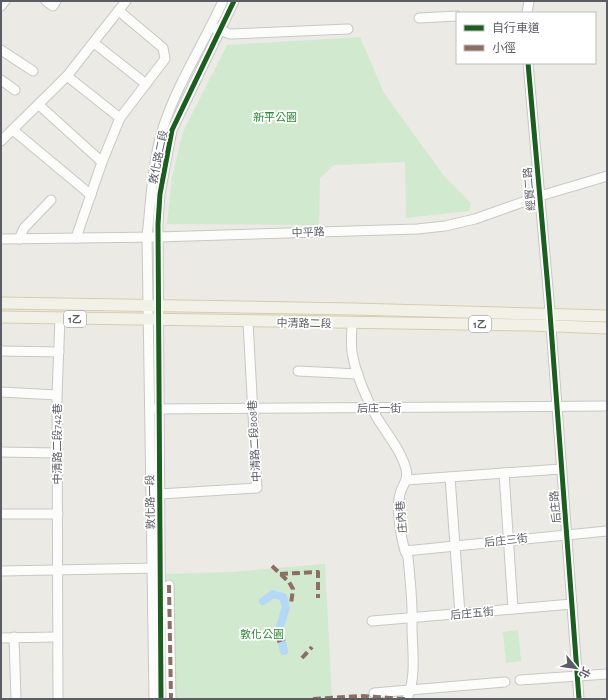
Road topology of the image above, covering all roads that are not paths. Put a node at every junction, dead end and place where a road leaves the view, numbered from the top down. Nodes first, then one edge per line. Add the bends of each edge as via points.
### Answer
1 (5, 1) edge
2 (46, 1) edge
3 (56, 1) edge
4 (126, 1) edge
5 (223, 1) edge
6 (234, 1) edge
7 (528, 1) edge
8 (1, 6) edge
9 (119, 11) junction
10 (526, 12) edge
11 (456, 16) edge
12 (419, 18) dead end
13 (215, 29) junction
14 (348, 30) dead end
15 (94, 43) junction
16 (1, 50) edge
17 (528, 64) edge
18 (33, 71) dead end
19 (68, 76) junction
20 (1, 80) edge
21 (146, 84) junction
22 (15, 90) dead end
23 (39, 105) junction
24 (120, 118) junction
25 (13, 130) junction
26 (1, 141) edge
27 (102, 162) junction
28 (607, 176) edge
29 (91, 195) junction
30 (540, 196) junction
31 (51, 200) dead end
32 (147, 237) junction
33 (158, 237) junction
34 (76, 238) junction
35 (1, 239) edge
36 (19, 239) junction
37 (1, 304) edge
38 (154, 305) junction
39 (550, 314) junction
40 (607, 316) edge
41 (1, 317) edge
42 (60, 318) junction
43 (154, 320) junction
44 (248, 322) junction
45 (352, 323) junction
46 (550, 326) junction
47 (607, 328) edge
48 (1, 351) edge
49 (59, 352) junction
50 (298, 371) dead end
51 (358, 374) junction
52 (1, 392) edge
53 (57, 396) junction
54 (556, 406) junction
55 (607, 406) edge
56 (252, 408) junction
57 (372, 408) junction
58 (155, 409) junction
59 (1, 452) edge
60 (57, 453) junction
61 (561, 469) junction
62 (504, 473) junction
63 (450, 477) junction
64 (406, 480) junction
65 (160, 494) junction
66 (1, 514) edge
67 (58, 514) junction
68 (607, 531) edge
69 (567, 534) junction
70 (509, 540) junction
71 (454, 545) junction
72 (405, 551) junction
73 (157, 568) junction
74 (58, 569) junction
75 (1, 571) edge
76 (170, 585) dead end
77 (572, 604) junction
78 (513, 609) junction
79 (460, 614) junction
80 (413, 618) junction
81 (372, 621) dead end
82 (56, 636) junction
83 (14, 637) junction
84 (1, 638) edge
85 (607, 674) edge
86 (577, 675) junction
87 (520, 680) dead end
88 (505, 682) dead end
89 (374, 694) dead end
90 (409, 695) edge
91 (16, 699) edge
92 (58, 699) edge
93 (154, 699) edge
94 (161, 699) edge
95 (171, 699) edge
96 (579, 699) edge

1 - 8 street
2 - 3 street via 53,6
4 - 9 street
5 - 13 street, 敦化路二段
6 - 13 street, 敦化路二段
7 - 10 street
9 - 15 street
9 - 21 street via 163,48 166,59
11 - 12 street
13 - 14 street via 230,34
13 - 32 street, 敦化路二段 via 180,87 163,128 154,171
13 - 33 street, 敦化路二段 via 172,130 160,194
15 - 19 street
15 - 21 street
16 - 18 street
17 - 30 street, 經貿二路
19 - 23 street
19 - 24 street
20 - 22 street
21 - 24 street
23 - 25 street
23 - 27 street
24 - 27 street
25 - 26 street
25 - 29 street
27 - 29 street
28 - 30 street, 中平路
29 - 34 street
30 - 33 street, 中平路 via 475,219 445,226
30 - 39 street, 經貿二路
31 - 36 street via 24,228
32 - 33 street, 中平路
32 - 34 street, 中平路
32 - 38 street, 敦化路二段
33 - 38 street, 敦化路二段
34 - 36 street, 中平路
35 - 36 street, 中平路
37 - 38 main road, 中清路二段 / 1乙
38 - 39 main road, 中清路二段 / 1乙
38 - 43 street, 敦化路一段
39 - 40 main road, 中清路二段 / 1乙
39 - 46 street, 后庄路
41 - 42 main road, 中清路二段 / 1乙
42 - 43 main road, 中清路二段 / 1乙
42 - 49 street, 中清路二段742巷
43 - 44 main road, 中清路二段 / 1乙
43 - 58 street, 敦化路一段
44 - 45 main road, 中清路二段 / 1乙
44 - 56 street, 中清路二段808巷
45 - 46 main road, 中清路二段 / 1乙
45 - 51 street, 庄內巷 via 352,356
46 - 47 main road, 中清路二段 / 1乙
46 - 54 street, 后庄路
48 - 49 street
49 - 53 street, 中清路二段742巷
50 - 51 street
51 - 57 street, 庄內巷
52 - 53 street
53 - 60 street, 中清路二段742巷
54 - 55 street, 后庄一街
54 - 57 street, 后庄一街
54 - 61 street, 后庄路
56 - 57 street, 后庄一街
56 - 58 street, 后庄一街
56 - 65 street, 中清路二段808巷 via 257,488
57 - 64 street, 庄內巷 via 403,460
58 - 65 street, 敦化路一段
58 - 73 street, 敦化路一段
59 - 60 street
60 - 67 street, 中清路二段742巷
61 - 62 street
61 - 69 street, 后庄路
62 - 63 street
62 - 70 street
63 - 64 street
63 - 71 street
64 - 72 street, 庄內巷 via 399,495
65 - 73 street, 敦化路一段
66 - 67 street
67 - 74 street, 中清路二段742巷
68 - 69 street, 后庄三街
69 - 70 street, 后庄三街
69 - 77 street, 后庄路
70 - 71 street, 后庄三街
70 - 78 street
71 - 72 street, 后庄三街
71 - 79 street
72 - 80 street, 庄內巷 via 408,557
73 - 74 street
73 - 93 street, 敦化路一段
73 - 94 street, 敦化路一段
74 - 75 street
74 - 82 street, 中清路二段742巷
76 - 95 street
77 - 78 street, 后庄五街
77 - 86 street, 后庄路
78 - 79 street, 后庄五街
79 - 80 street, 后庄五街
80 - 81 street, 后庄五街
80 - 90 street, 庄內巷 via 414,668
82 - 83 street
82 - 92 street, 中清路二段742巷
83 - 84 street
83 - 91 street
85 - 86 street
86 - 87 street
86 - 96 street, 后庄路
88 - 90 street
89 - 90 street

